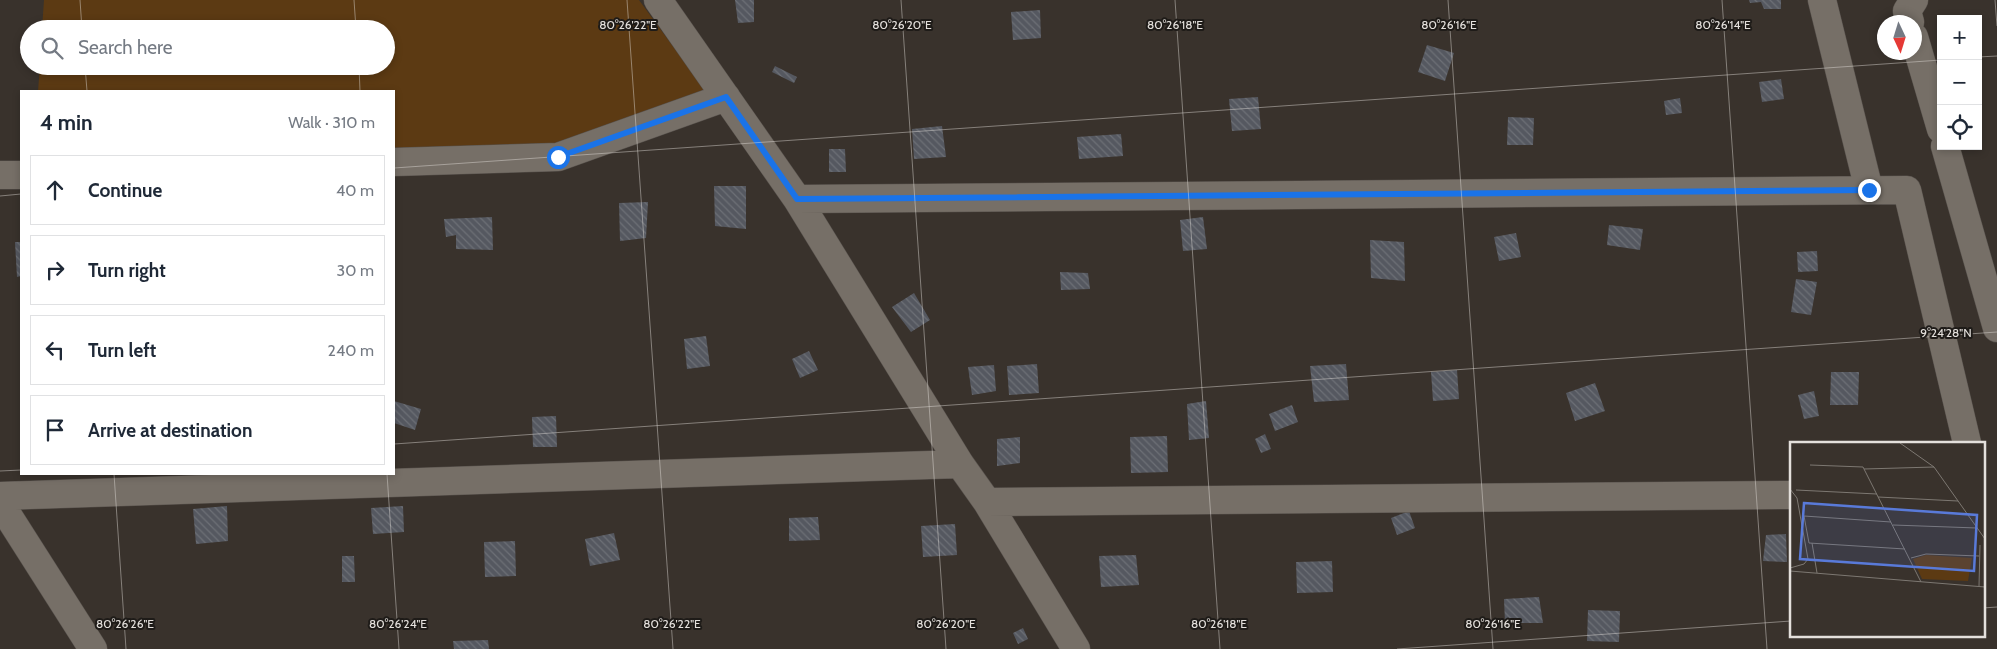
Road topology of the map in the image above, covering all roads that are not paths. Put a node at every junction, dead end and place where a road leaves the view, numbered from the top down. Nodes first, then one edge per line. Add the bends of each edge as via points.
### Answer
1 (658, 0) edge
2 (1822, 0) edge
3 (1914, 0) edge
4 (1908, 15) edge
5 (1921, 60) edge
6 (726, 97) junction
7 (1937, 116) edge
8 (1947, 150) edge
9 (395, 162) edge
10 (0, 175) edge
11 (20, 175) edge
12 (1869, 190) junction
13 (797, 199) junction
14 (1997, 328) edge
15 (1967, 442) edge
16 (960, 464) junction
17 (1790, 495) edge
18 (0, 496) edge
19 (987, 502) junction
20 (0, 503) edge
21 (93, 649) edge
22 (1076, 649) edge

1 - 6 street
2 - 12 street
3 - 4 street
5 - 7 street
6 - 9 street via 558,157
6 - 13 street
8 - 14 street
10 - 11 street
12 - 13 street
12 - 15 street via 1907,190
13 - 16 street
16 - 18 street
16 - 19 street
17 - 19 street
19 - 22 street
20 - 21 street

